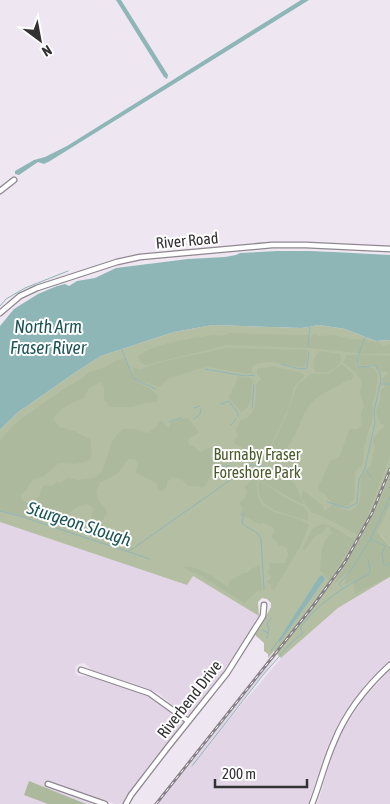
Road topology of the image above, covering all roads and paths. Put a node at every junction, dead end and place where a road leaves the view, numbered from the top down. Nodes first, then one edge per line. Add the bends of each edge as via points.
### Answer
1 (14, 180) dead end
2 (0, 191) edge
3 (390, 249) edge
4 (0, 313) edge
5 (264, 605) dead end
6 (390, 665) edge
7 (82, 670) dead end
8 (188, 721) junction
9 (48, 784) dead end
10 (102, 804) edge
11 (126, 804) edge
12 (312, 804) edge

1 - 2 street
3 - 4 street, River Road via 272,245 140,257 37,288 11,302
5 - 8 street, Riverbend Drive via 263,616 227,673
6 - 12 street via 362,694 340,729
7 - 8 street via 149,693
8 - 11 street, Riverbend Drive
9 - 10 street

